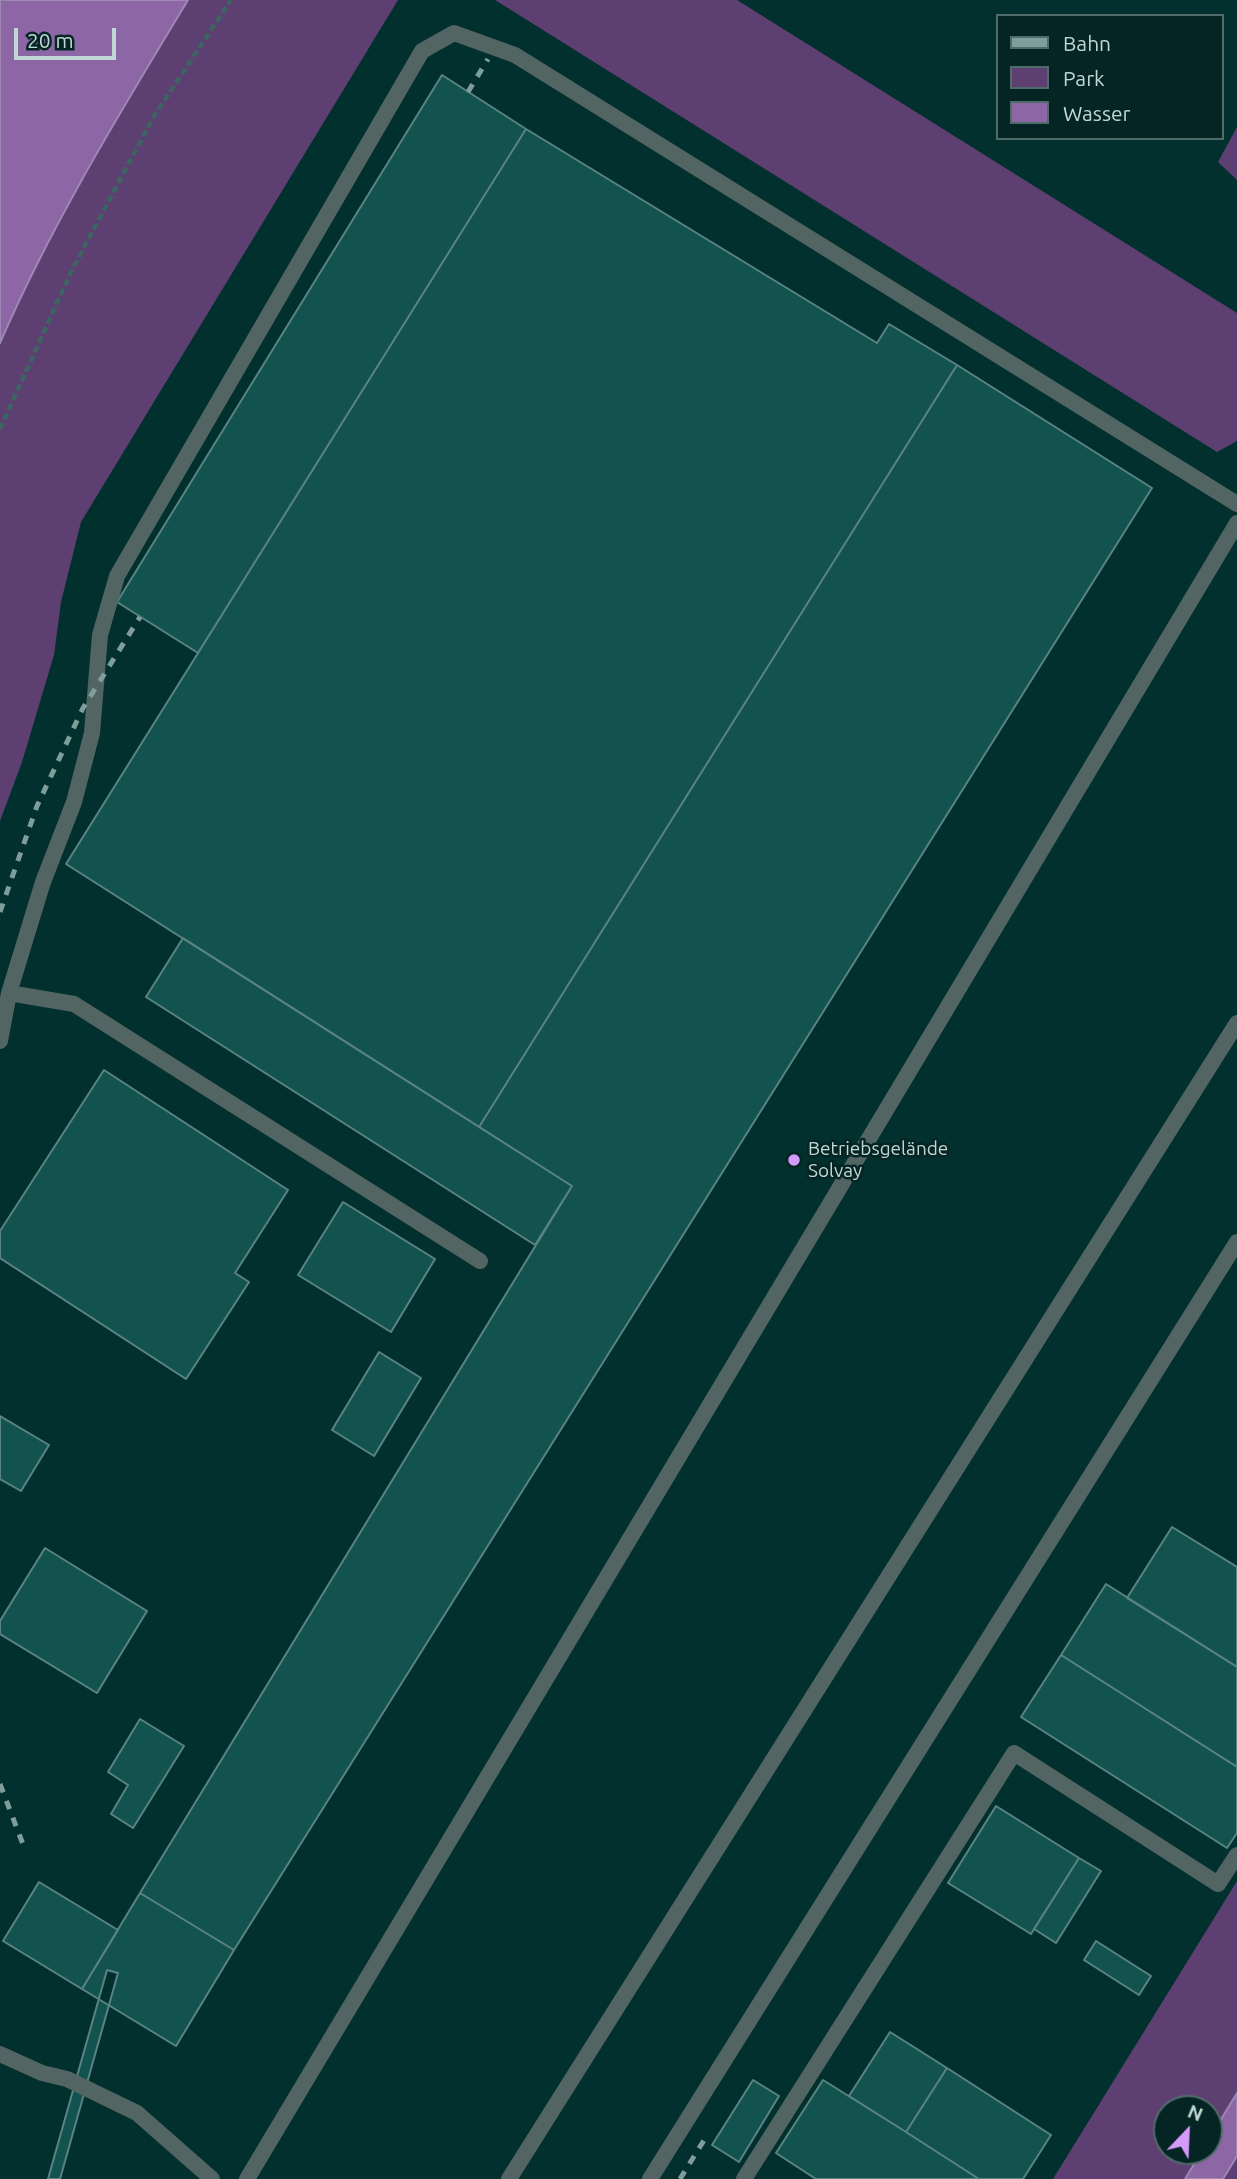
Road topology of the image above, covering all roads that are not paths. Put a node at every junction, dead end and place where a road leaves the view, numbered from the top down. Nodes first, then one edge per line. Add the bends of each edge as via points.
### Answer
1 (1237, 504) edge
2 (1237, 523) edge
3 (9, 993) junction
4 (1237, 1023) edge
5 (0, 1041) edge
6 (1237, 1242) edge
7 (480, 1261) dead end
8 (1237, 1855) edge
9 (0, 2054) edge
10 (212, 2179) edge
11 (247, 2179) edge
12 (509, 2179) edge
13 (650, 2179) edge
14 (744, 2179) edge

1 - 3 lane via 515,55 454,33 422,51 117,576 100,635 92,733 74,802 43,882
2 - 11 lane
3 - 5 lane
3 - 7 lane via 74,1004
4 - 12 lane
6 - 13 lane
8 - 14 lane via 1218,1884 1014,1753
9 - 10 lane via 67,2079 137,2113

